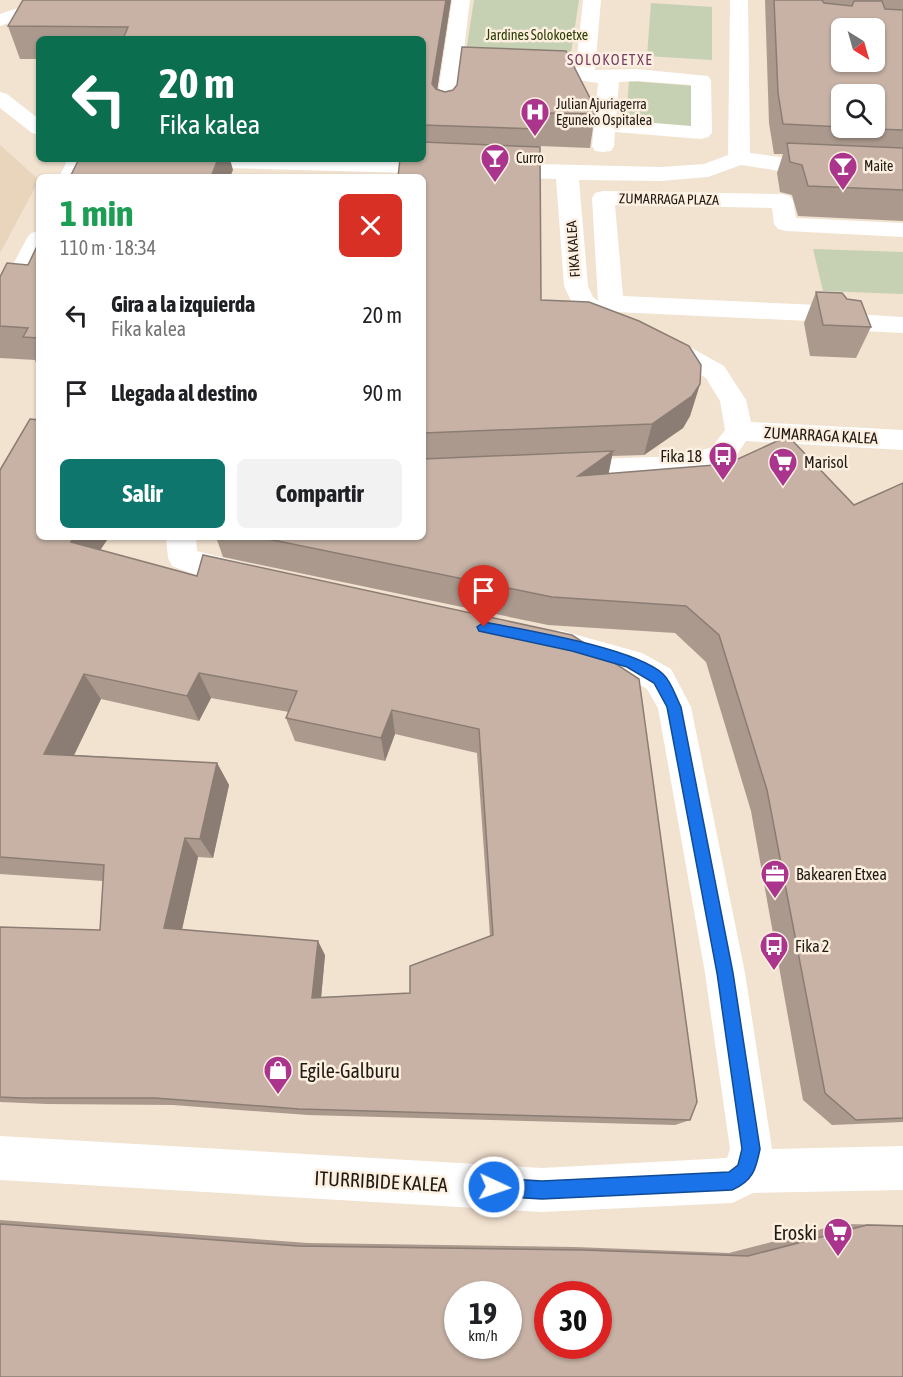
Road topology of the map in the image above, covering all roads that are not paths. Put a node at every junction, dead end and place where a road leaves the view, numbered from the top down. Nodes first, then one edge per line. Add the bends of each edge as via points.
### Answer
1 (59, 0) edge
2 (461, 0) edge
3 (592, 0) edge
4 (740, 0) edge
5 (0, 20) edge
6 (451, 72) junction
7 (518, 74) edge
8 (563, 75) edge
9 (585, 76) junction
10 (609, 77) junction
11 (0, 98) edge
12 (446, 117) edge
13 (604, 125) junction
14 (36, 127) edge
15 (700, 133) junction
16 (739, 152) junction
17 (603, 156) dead end
18 (257, 162) edge
19 (903, 170) edge
20 (567, 173) junction
21 (903, 230) edge
22 (36, 244) edge
23 (0, 312) edge
24 (903, 325) edge
25 (739, 431) junction
26 (903, 440) edge
27 (541, 472) edge
28 (181, 540) edge
29 (271, 581) edge
30 (525, 636) edge
31 (0, 1158) edge
32 (903, 1168) edge
33 (746, 1170) junction

1 - 5 street
2 - 6 street
3 - 9 street
4 - 16 street
6 - 7 street
6 - 12 street
8 - 9 street
9 - 10 street
10 - 13 street
10 - 15 street via 701,80
11 - 14 street
13 - 15 street
13 - 17 street
15 - 16 street
16 - 19 street via 780,164
16 - 20 street via 708,170
18 - 20 street
20 - 25 street, FIKA KALEA via 576,286 584,301 600,315 715,372 733,400
21 - 24 street, ZUMARRAGA PLAZA via 786,224 782,201 603,198 611,304 841,314 843,322
22 - 23 street
25 - 26 street, ZUMARRAGA KALEA
25 - 27 street via 722,455 682,466
28 - 29 street via 183,558 217,570
30 - 33 street via 631,663 659,679 674,707 725,973 751,1149
31 - 33 street, ITURRIBIDE KALEA via 542,1190 732,1181
32 - 33 street, ITURRIBIDE KALEA

